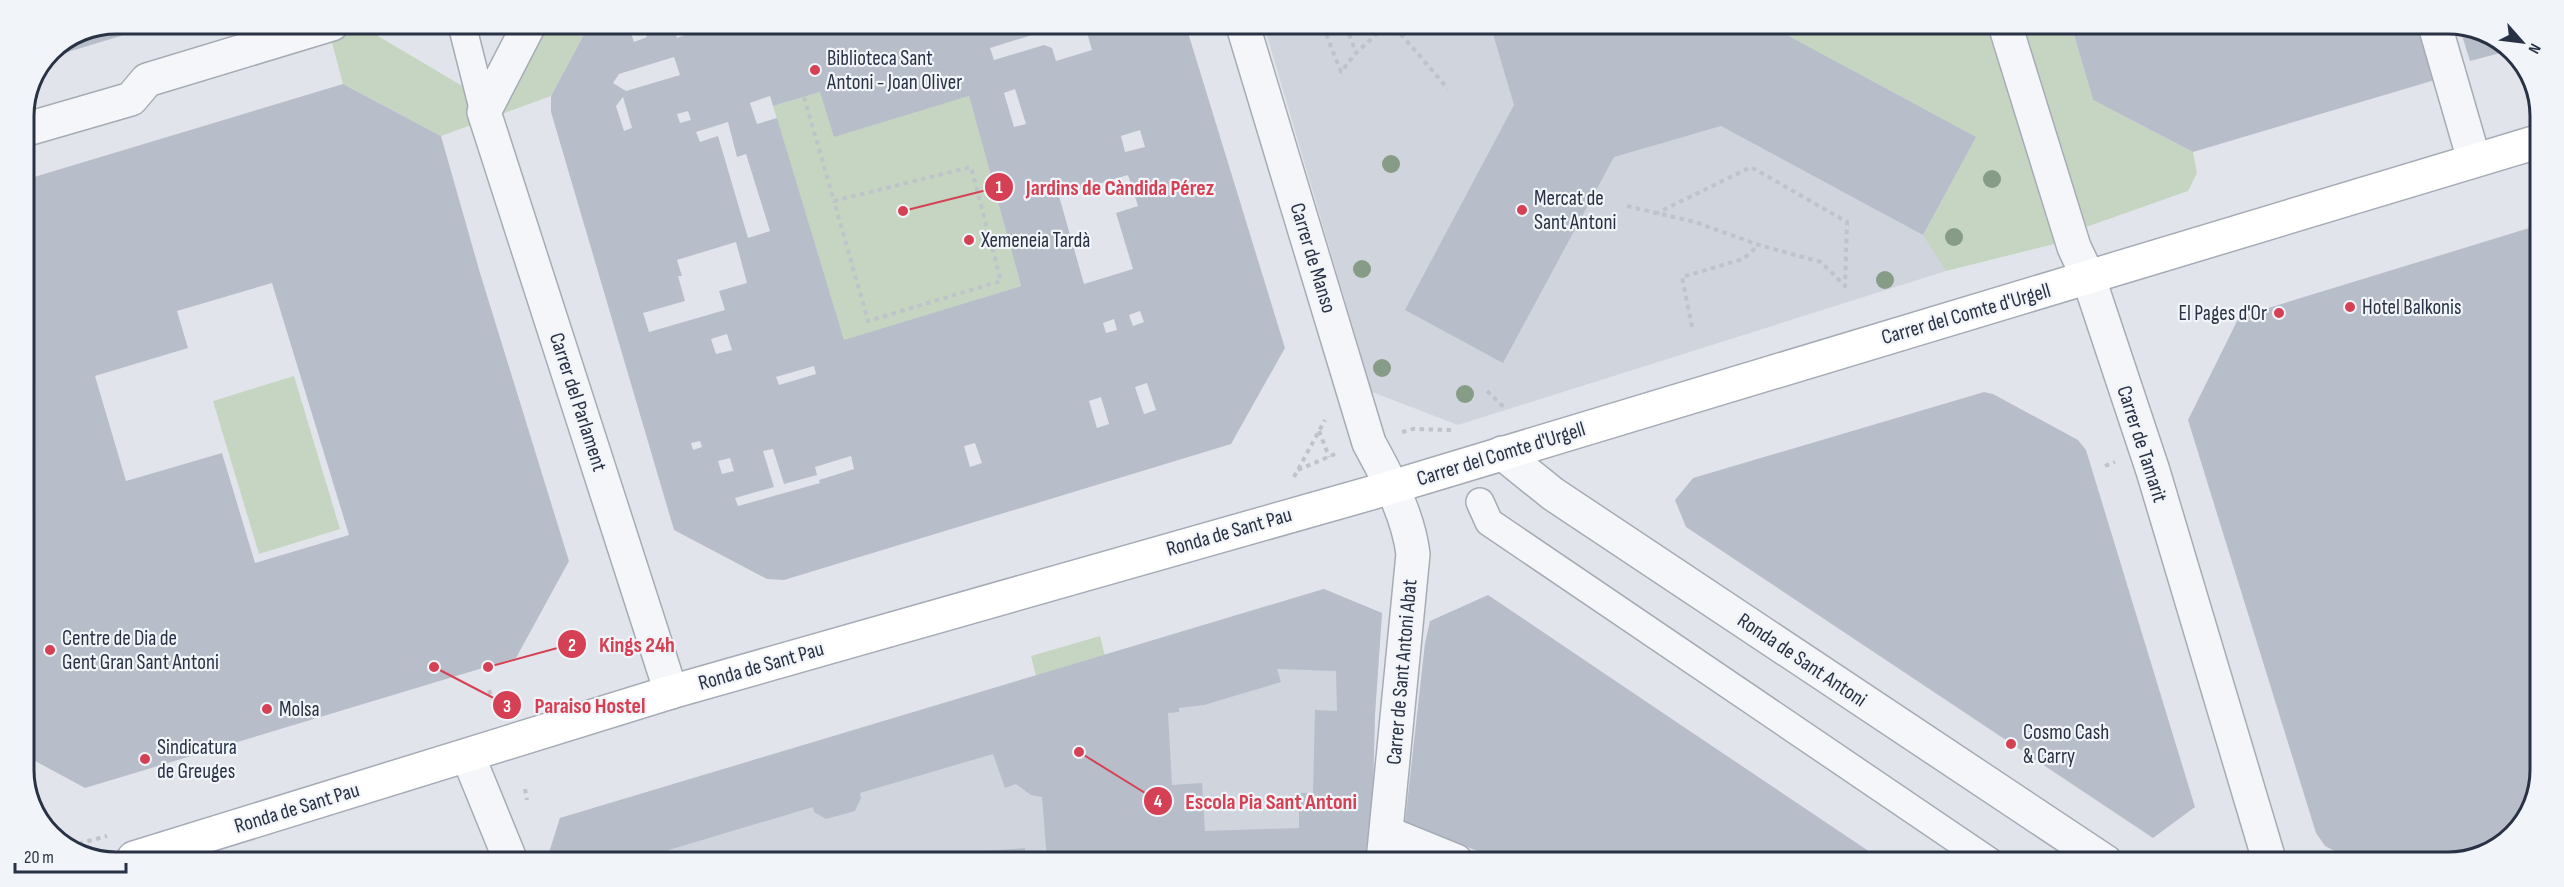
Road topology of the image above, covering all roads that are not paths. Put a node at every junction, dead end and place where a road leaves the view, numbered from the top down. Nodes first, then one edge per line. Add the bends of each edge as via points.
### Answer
1 (299, 34) edge
2 (464, 34) edge
3 (524, 34) edge
4 (1245, 34) edge
5 (2008, 34) edge
6 (2437, 34) edge
7 (484, 112) junction
8 (34, 127) edge
9 (2529, 144) edge
10 (2474, 160) junction
11 (2089, 279) junction
12 (1502, 453) junction
13 (1392, 487) junction
14 (1480, 502) dead end
15 (671, 692) junction
16 (468, 756) junction
17 (1385, 847) edge
18 (154, 852) edge
19 (507, 852) edge
20 (1410, 852) edge
21 (1975, 852) edge
22 (2091, 852) edge
23 (2267, 852) edge

1 - 8 street via 147,80 130,99
2 - 7 street, Carrer del Parlament
3 - 7 street
4 - 13 street, Carrer de Manso via 1369,443
5 - 11 street, Carrer de Tamarit via 2069,233
6 - 10 street
7 - 15 street, Carrer del Parlament
9 - 10 main road, Carrer del Comte d'Urgell
10 - 11 main road, Carrer del Comte d'Urgell
11 - 12 main road, Carrer del Comte d'Urgell
11 - 23 street, Carrer de Tamarit via 2153,471
12 - 13 main road, Carrer del Comte d'Urgell
12 - 22 street, Ronda de Sant Antoni via 1553,494
13 - 15 main road, Ronda de Sant Pau
13 - 17 street, Carrer de Sant Antoni Abat via 1410,533 1413,554
14 - 21 street via 1489,522
15 - 16 main road, Ronda de Sant Pau
16 - 18 main road, Ronda de Sant Pau
16 - 19 street
17 - 20 street

